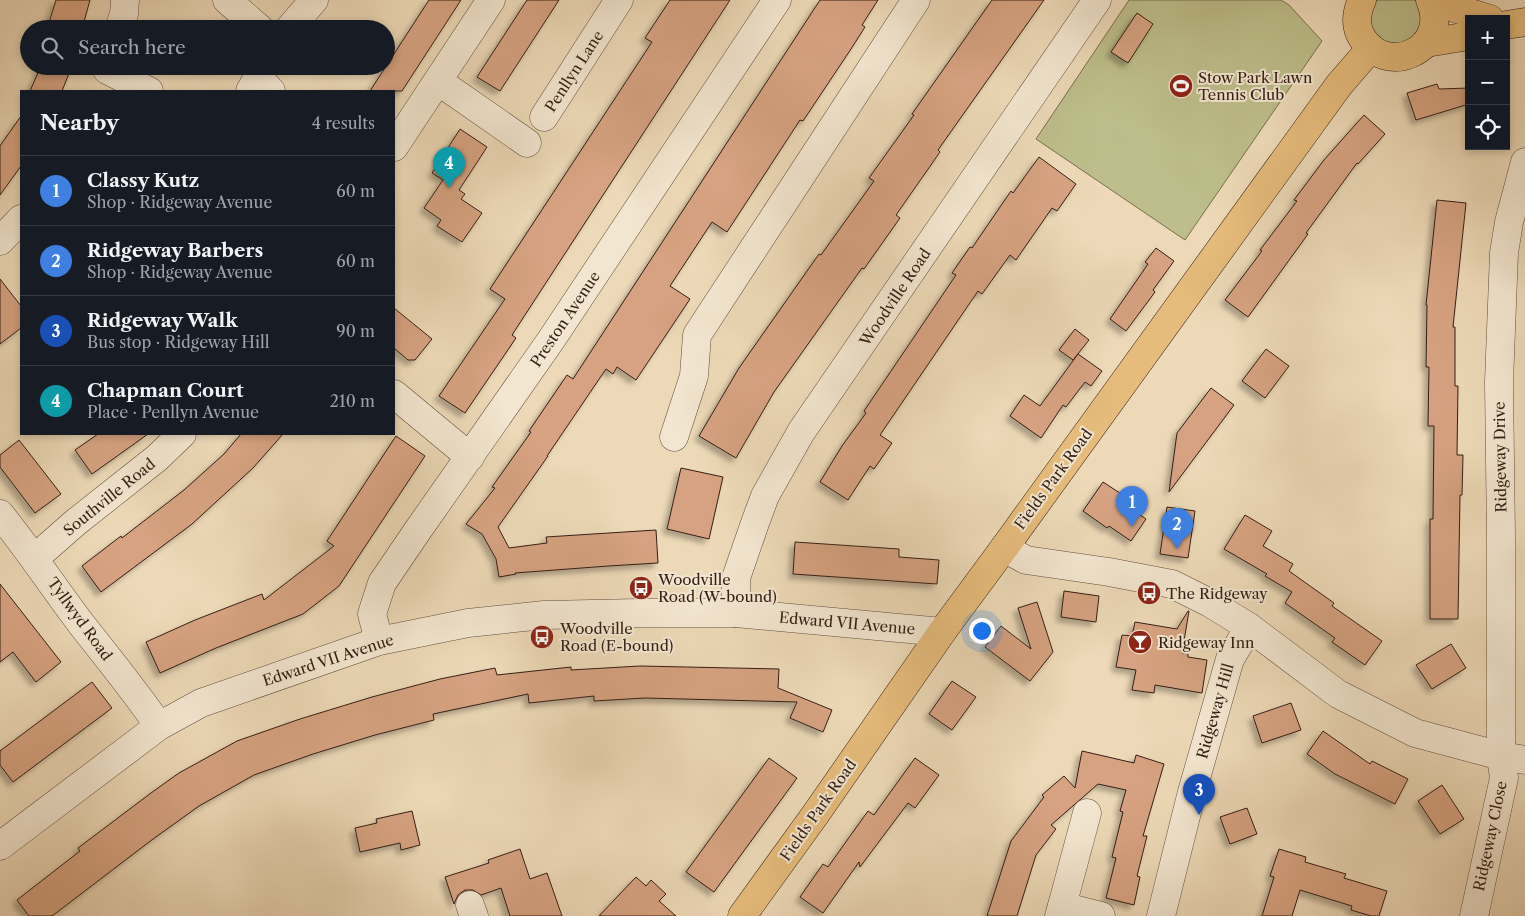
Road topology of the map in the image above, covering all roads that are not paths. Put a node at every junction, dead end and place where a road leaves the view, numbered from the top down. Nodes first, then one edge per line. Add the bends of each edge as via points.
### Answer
1 (125, 0) edge
2 (227, 0) edge
3 (314, 0) edge
4 (491, 0) edge
5 (619, 0) edge
6 (777, 0) edge
7 (916, 0) edge
8 (1097, 0) edge
9 (1360, 0) edge
10 (1430, 0) edge
11 (1436, 0) edge
12 (1479, 15) edge
13 (122, 20) edge
14 (250, 20) edge
15 (297, 20) edge
16 (1465, 37) edge
17 (1426, 43) junction
18 (1371, 48) junction
19 (104, 76) edge
20 (438, 81) junction
21 (146, 90) edge
22 (251, 90) edge
23 (270, 90) edge
24 (544, 117) dead end
25 (527, 143) dead end
26 (395, 146) edge
27 (1525, 162) edge
28 (20, 220) edge
29 (0, 241) edge
30 (395, 395) edge
31 (181, 435) edge
32 (674, 438) dead end
33 (470, 457) junction
34 (0, 514) edge
35 (1004, 548) junction
36 (35, 558) junction
37 (736, 613) junction
38 (1249, 627) junction
39 (942, 632) junction
40 (379, 641) junction
41 (159, 726) junction
42 (1513, 758) edge
43 (1086, 812) dead end
44 (0, 846) edge
45 (1061, 911) edge
46 (742, 916) edge
47 (1101, 916) edge
48 (1161, 916) edge
49 (1474, 916) edge

1 - 13 street
2 - 14 street
3 - 15 street
4 - 20 street
5 - 24 street, Penllyn Lane
6 - 33 street, Preston Avenue
7 - 32 street via 697,335 694,376
8 - 37 street, Woodville Road via 801,432 755,523 736,578
9 - 18 main road via 1359,31
10 - 17 main road via 1435,22
11 - 12 main road
16 - 17 main road
17 - 18 main road via 1412,54 1399,58
18 - 35 main road, Fields Park Road via 1339,85
19 - 21 street
20 - 25 street
20 - 26 street
22 - 23 street via 258,77
27 - 42 street, Ridgeway Drive via 1504,253 1499,382 1501,537
28 - 29 street
30 - 33 street
31 - 36 street, Southville Road
33 - 40 street, Preston Avenue via 382,583 372,614
34 - 36 street, Tyllwyd Road
35 - 38 street via 1026,560 1172,584
35 - 39 main road, Fields Park Road
36 - 41 street, Tyllwyd Road
37 - 39 street, Edward VII Avenue
37 - 40 street, Edward VII Avenue via 544,615 468,624
38 - 42 street via 1338,694 1415,733
38 - 48 street, Ridgeway Hill via 1230,659
39 - 46 main road, Fields Park Road
40 - 41 street, Edward VII Avenue via 201,702
41 - 44 street, Edward VII Avenue
42 - 49 street, Ridgeway Close via 1504,778
43 - 45 street
45 - 47 street

